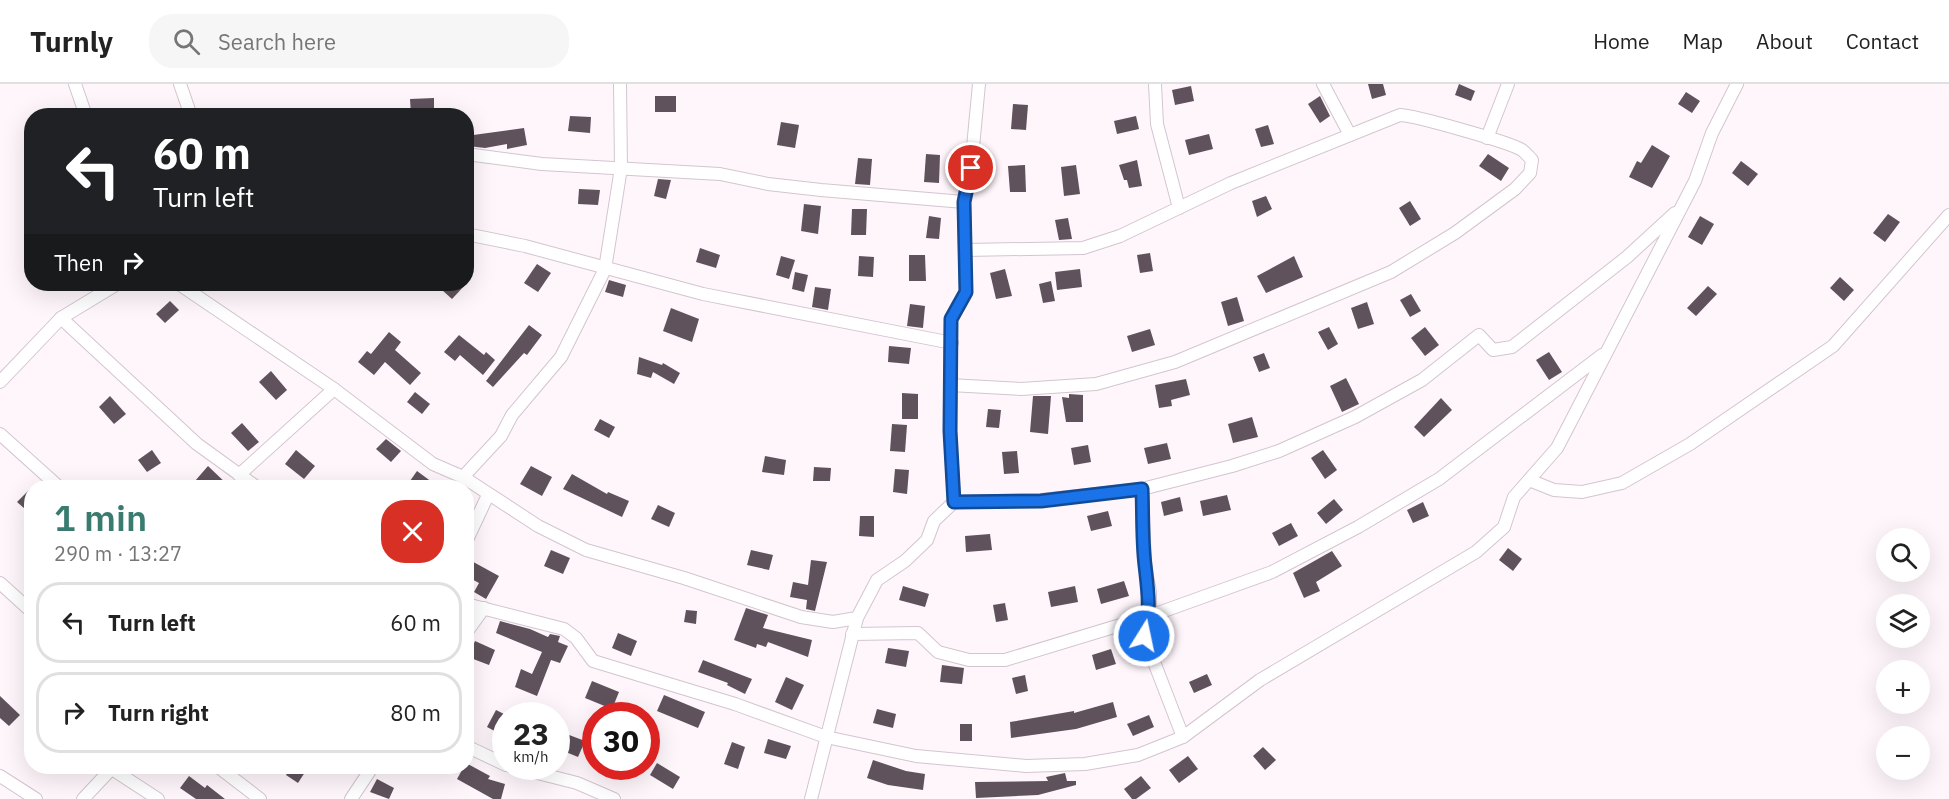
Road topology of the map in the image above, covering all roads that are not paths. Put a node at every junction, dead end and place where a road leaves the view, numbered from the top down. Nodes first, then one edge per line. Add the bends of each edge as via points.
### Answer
1 (75, 84) edge
2 (180, 84) edge
3 (620, 84) edge
4 (979, 84) edge
5 (1155, 84) edge
6 (1323, 84) edge
7 (1508, 84) edge
8 (1737, 84) edge
9 (83, 108) edge
10 (188, 108) edge
11 (1350, 135) junction
12 (1487, 138) junction
13 (474, 155) edge
14 (621, 168) junction
15 (964, 202) junction
16 (1681, 207) junction
17 (1179, 208) junction
18 (1949, 215) edge
19 (474, 236) edge
20 (965, 250) junction
21 (605, 269) junction
22 (105, 291) edge
23 (189, 291) edge
24 (61, 318) junction
25 (952, 344) junction
26 (1606, 352) junction
27 (0, 382) edge
28 (950, 385) junction
29 (334, 389) junction
30 (0, 434) edge
31 (238, 475) junction
32 (463, 477) junction
33 (51, 480) edge
34 (246, 480) edge
35 (467, 480) edge
36 (1529, 480) junction
37 (474, 485) edge
38 (1142, 489) junction
39 (488, 495) junction
40 (954, 502) junction
41 (474, 525) edge
42 (0, 583) edge
43 (24, 605) edge
44 (474, 606) edge
45 (484, 608) junction
46 (1150, 616) junction
47 (856, 618) junction
48 (474, 622) edge
49 (852, 634) junction
50 (826, 737) junction
51 (1183, 737) junction
52 (474, 750) edge
53 (492, 758) edge
54 (107, 774) edge
55 (122, 774) edge
56 (227, 774) edge
57 (368, 774) edge
58 (0, 777) edge
59 (565, 780) edge
60 (36, 799) edge
61 (83, 799) edge
62 (158, 799) edge
63 (260, 799) edge
64 (351, 799) edge
65 (614, 799) edge
66 (811, 799) edge

1 - 9 street
2 - 10 street
3 - 14 street
4 - 15 street
5 - 17 street via 1157,124
6 - 11 street
7 - 12 street
8 - 16 street
11 - 12 street via 1400,115 1412,115
11 - 17 street
12 - 28 street via 1523,151 1532,160 1530,173 1515,189 1391,272 1175,362 1096,384 1021,389
13 - 14 street
14 - 15 street via 720,174 810,189
14 - 21 street
15 - 20 street
16 - 26 street
16 - 38 street via 1627,257 1512,347 1493,350 1479,335 1422,380 1344,422 1279,451
17 - 20 street via 1120,236 1083,248
18 - 36 street via 1833,346 1690,444 1622,483 1582,492 1554,490
19 - 21 street
20 - 25 street via 966,292 951,319
21 - 25 street
21 - 32 street via 561,357 512,415 501,436
22 - 24 street
23 - 29 street
24 - 27 street
24 - 31 street via 196,444
25 - 28 street
26 - 36 street via 1557,448
26 - 46 street via 1439,479 1358,527 1272,572
28 - 40 street
29 - 31 street
29 - 32 street via 433,464
30 - 33 street
31 - 34 street
32 - 35 street
36 - 51 street via 1514,497 1504,527 1476,552 1260,680
37 - 39 street
38 - 40 street via 1041,501
38 - 46 street
39 - 41 street
39 - 47 street via 586,550 801,617 833,622
40 - 47 street via 934,521 927,540 877,580
42 - 43 street
44 - 45 street
45 - 48 street
45 - 50 street via 564,629 593,661 735,704
46 - 49 street via 1005,660 969,660 938,652 918,633
46 - 51 street via 1144,636
47 - 49 street
49 - 50 street
50 - 51 street via 916,756 1026,766 1085,764 1138,755
50 - 66 street
52 - 53 street
54 - 61 street
55 - 62 street
56 - 63 street
57 - 64 street
58 - 60 street
59 - 65 street

